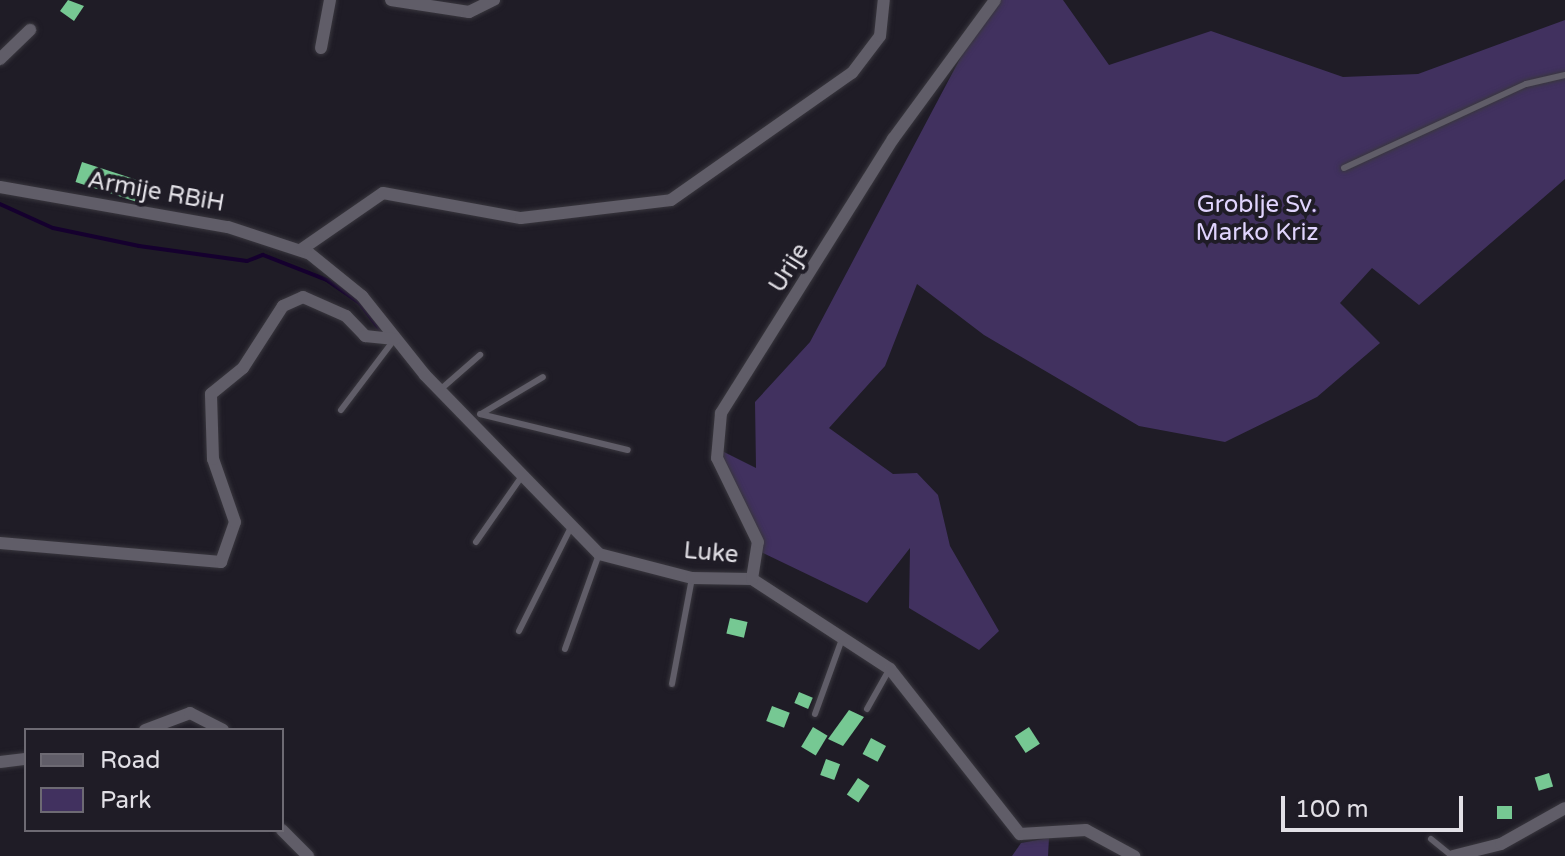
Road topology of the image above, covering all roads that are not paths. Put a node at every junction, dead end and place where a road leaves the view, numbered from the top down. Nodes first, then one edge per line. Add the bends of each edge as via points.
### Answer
1 (330, 0) edge
2 (391, 0) edge
3 (494, 0) edge
4 (884, 0) edge
5 (995, 0) edge
6 (30, 30) dead end
7 (321, 48) dead end
8 (0, 59) edge
9 (1565, 75) edge
10 (1344, 168) dead end
11 (0, 187) edge
12 (302, 249) junction
13 (395, 339) junction
14 (480, 355) dead end
15 (543, 377) dead end
16 (441, 389) junction
17 (341, 410) dead end
18 (476, 417) junction
19 (628, 450) dead end
20 (525, 472) junction
21 (571, 526) junction
22 (476, 542) dead end
23 (0, 543) edge
24 (599, 554) junction
25 (692, 578) junction
26 (752, 579) junction
27 (519, 631) dead end
28 (843, 637) junction
29 (565, 649) dead end
30 (890, 669) junction
31 (672, 684) dead end
32 (867, 709) dead end
33 (815, 714) dead end
34 (150, 728) edge
35 (219, 728) edge
36 (24, 759) edge
37 (0, 762) edge
38 (1565, 808) edge
39 (284, 832) edge
40 (1431, 839) dead end
41 (308, 856) edge
42 (1134, 856) edge
43 (1453, 856) edge

1 - 7 street
2 - 3 street via 469,12
4 - 12 street via 880,36 852,73 671,200 521,218 383,193
5 - 26 street, Urije via 893,139 721,413 717,458 758,542
6 - 8 street
9 - 10 lane via 1526,84
11 - 12 street, Armije RBiH via 228,227
12 - 13 street via 346,280
13 - 16 street
13 - 17 lane
13 - 23 street via 365,336 346,316 303,297 283,306 243,368 211,394 213,459 235,522 221,562
14 - 16 lane
15 - 18 lane
16 - 18 street
18 - 19 lane
18 - 20 street
20 - 21 street
20 - 22 lane
21 - 24 street
21 - 27 lane
24 - 25 street, Luke
24 - 29 lane
25 - 26 street, Luke
25 - 31 lane
26 - 28 street, Luke
28 - 30 street, Luke
28 - 33 lane
30 - 32 lane
30 - 42 street, Luke via 1020,834 1086,830
34 - 35 street via 190,713
36 - 37 street
38 - 43 street via 1501,844
39 - 41 street
40 - 43 lane

